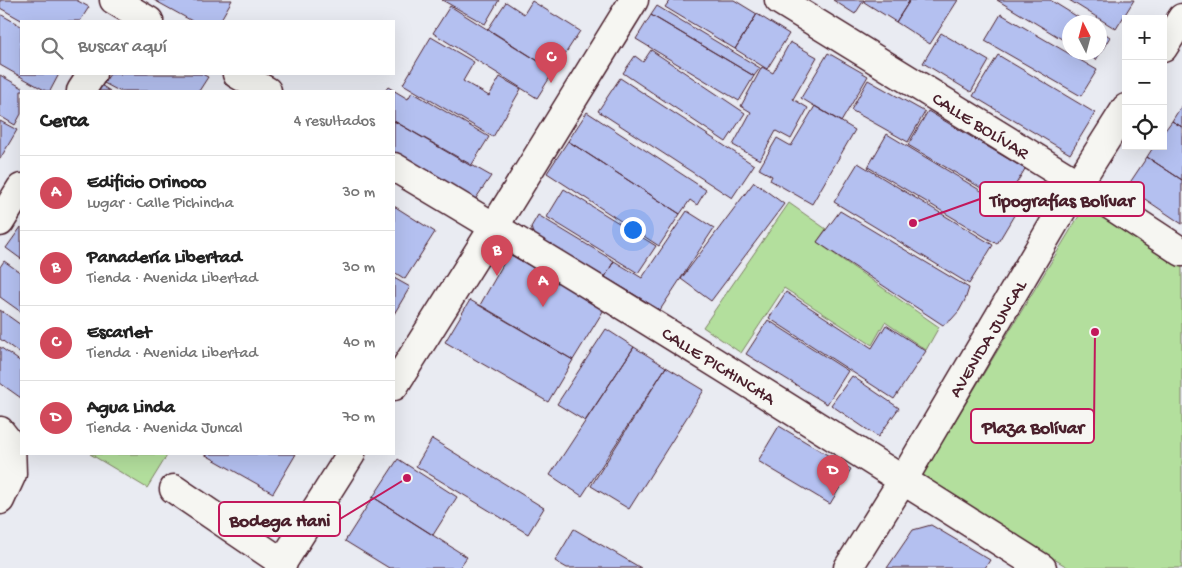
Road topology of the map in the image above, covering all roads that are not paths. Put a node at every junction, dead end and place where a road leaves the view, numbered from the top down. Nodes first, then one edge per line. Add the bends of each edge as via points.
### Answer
1 (634, 0) edge
2 (779, 0) edge
3 (1182, 18) edge
4 (1167, 42) edge
5 (91, 75) edge
6 (239, 75) edge
7 (82, 90) edge
8 (265, 90) edge
9 (1122, 114) edge
10 (395, 168) edge
11 (1078, 184) junction
12 (20, 190) edge
13 (0, 222) edge
14 (494, 227) junction
15 (1182, 252) edge
16 (395, 384) edge
17 (0, 431) edge
18 (350, 455) edge
19 (903, 480) junction
20 (174, 489) dead end
21 (0, 500) edge
22 (281, 565) edge
23 (848, 568) edge
24 (1042, 568) edge

1 - 14 street
2 - 11 street, CALLE BOLÍVAR
3 - 4 street
5 - 7 street
6 - 8 street
9 - 11 street, AVENIDA JUNCAL
10 - 14 street, CALLE PICHINCHA
11 - 15 street, CALLE BOLÍVAR
11 - 19 street, AVENIDA JUNCAL
12 - 13 street
14 - 16 street
14 - 19 street, CALLE PICHINCHA
17 - 21 street via 11,445 12,474
18 - 22 street
19 - 23 street, AVENIDA JUNCAL
19 - 24 street, CALLE PICHINCHA
20 - 22 street

